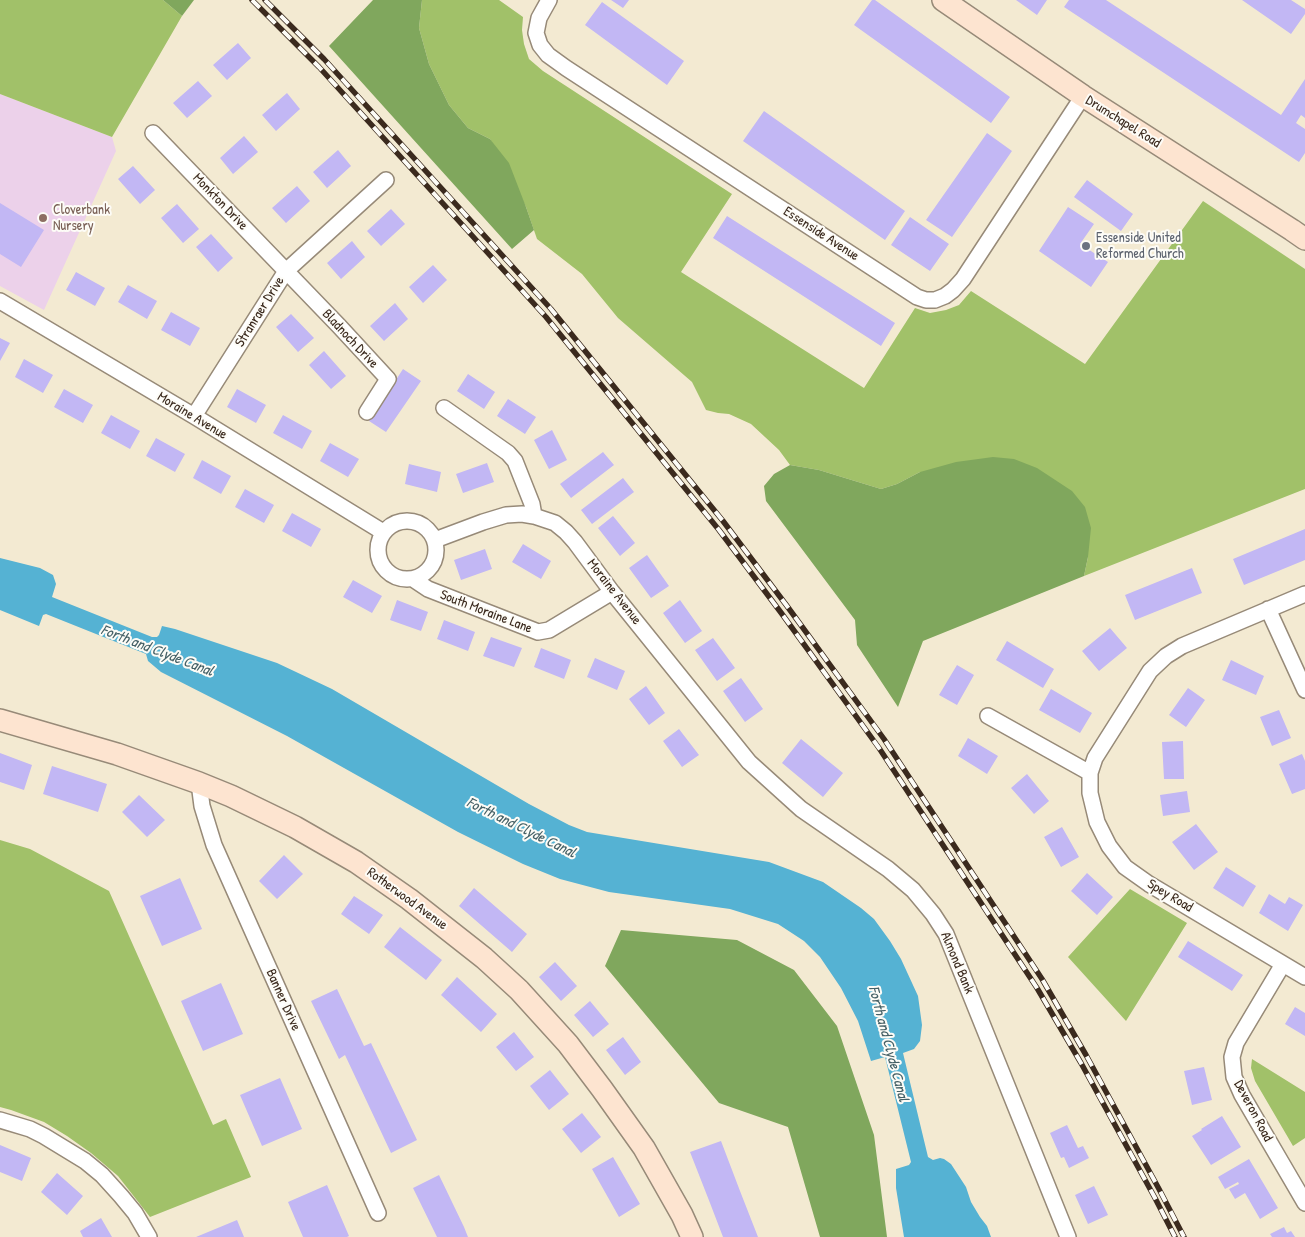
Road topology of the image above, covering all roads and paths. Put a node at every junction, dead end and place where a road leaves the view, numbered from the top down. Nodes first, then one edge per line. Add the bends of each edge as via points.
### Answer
1 (549, 0) edge
2 (943, 0) edge
3 (1083, 96) junction
4 (153, 133) dead end
5 (386, 180) dead end
6 (1305, 239) edge
7 (286, 271) junction
8 (0, 301) edge
9 (444, 408) dead end
10 (367, 412) dead end
11 (194, 416) junction
12 (534, 516) junction
13 (383, 532) junction
14 (435, 540) junction
15 (414, 579) junction
16 (612, 592) junction
17 (1305, 594) edge
18 (1268, 610) junction
19 (1305, 690) edge
20 (988, 716) dead end
21 (0, 720) edge
22 (749, 762) joint
23 (1090, 773) junction
24 (199, 783) junction
25 (1283, 964) junction
26 (1305, 977) edge
27 (0, 1120) edge
28 (1305, 1203) edge
29 (378, 1213) dead end
30 (149, 1237) edge
31 (692, 1237) edge
32 (1068, 1237) edge

1 - 3 street, Essenside Avenue via 539,18 536,33 548,55 926,300 945,296 963,279
2 - 3 street, Drumchapel Road
3 - 6 street, Drumchapel Road
4 - 7 street, Monkton Drive
5 - 7 street, Stranraer Drive
7 - 10 street, Bladnoch Drive via 388,379
7 - 11 street, Stranraer Drive
8 - 11 street, Moraine Avenue
9 - 12 street via 508,453 532,504
11 - 13 street, Moraine Avenue
12 - 14 street, Moraine Avenue via 506,515
12 - 16 street, Moraine Avenue via 554,523 566,532
13 - 14 street via 401,521 411,521 430,531
13 - 15 street via 378,541 378,551 383,566 394,576
14 - 15 street via 435,559 423,575
15 - 16 street, South Moraine Lane via 428,589 538,632 549,630
16 - 22 street, Moraine Avenue
17 - 18 street, Spey Road
18 - 19 street
18 - 23 street, Spey Road via 1182,646 1166,656 1150,671 1095,758
20 - 23 street
21 - 24 street, Rotherwood Avenue via 117,754
22 - 32 street, Almond Bank via 801,809 913,890 933,914 960,966
23 - 25 street, Spey Road via 1090,793 1097,822 1109,846 1125,866 1149,884
24 - 29 street, Banner Drive via 214,845
24 - 31 street, Rotherwood Avenue via 265,811 356,862 409,898 498,970 568,1044 602,1089 648,1155
25 - 26 street, Spey Road
25 - 28 street, Deveron Road via 1236,1043 1232,1056 1234,1076 1242,1095
27 - 30 street via 30,1129 85,1161 121,1196

